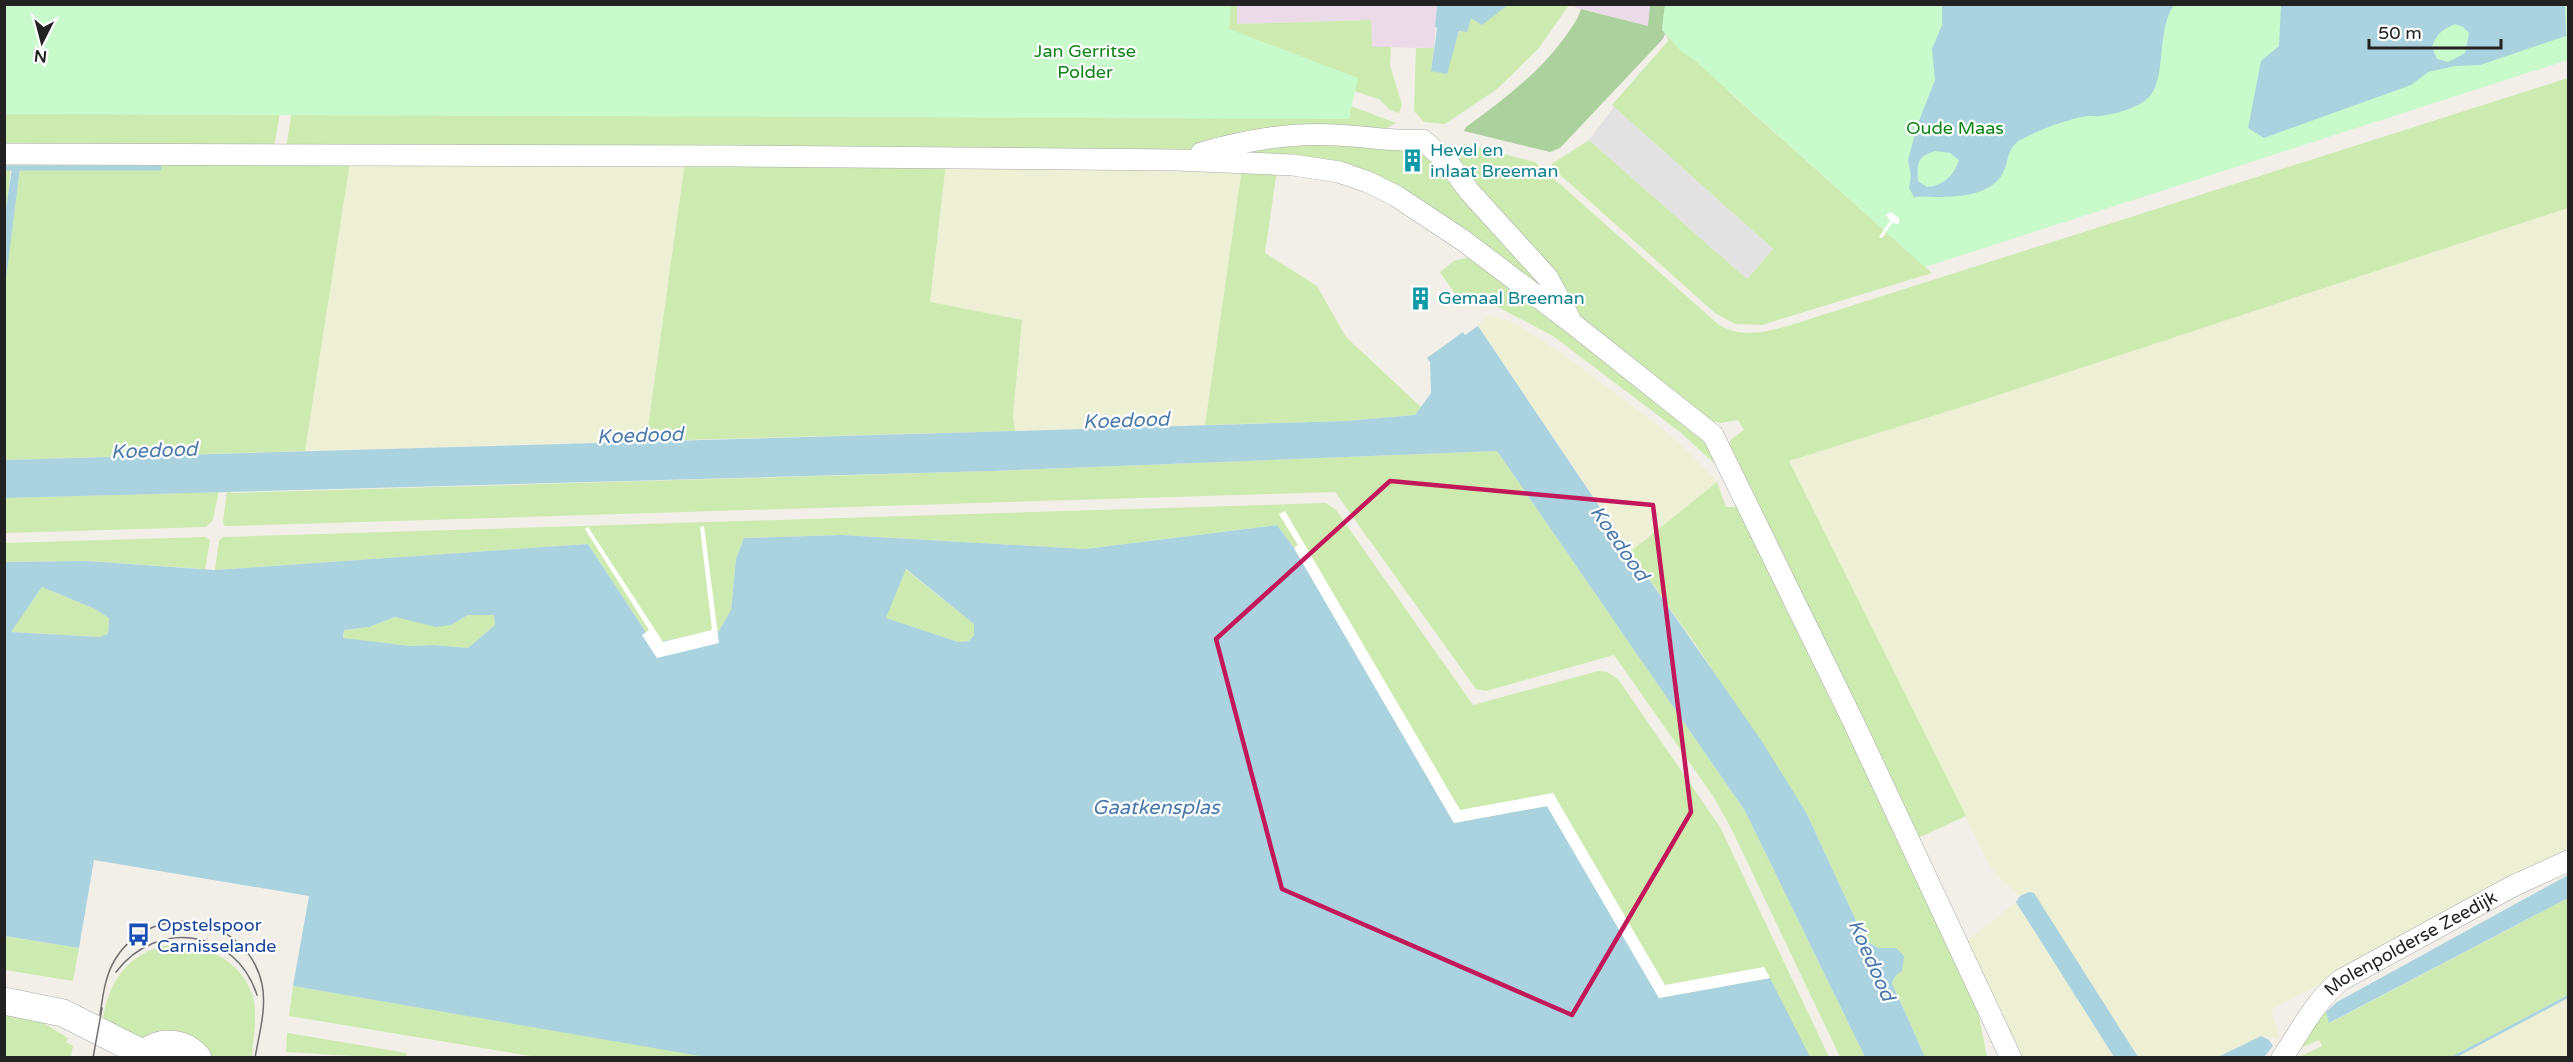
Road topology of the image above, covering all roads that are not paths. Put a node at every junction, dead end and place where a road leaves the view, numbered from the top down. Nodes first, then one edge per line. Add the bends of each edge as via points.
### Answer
1 (4, 154) edge
2 (1177, 160) junction
3 (1572, 323) junction
4 (2568, 861) edge
5 (4, 1001) edge
6 (39, 1010) junction
7 (143, 1056) edge
8 (110, 1058) edge
9 (198, 1058) edge
10 (2011, 1058) edge
11 (2282, 1058) edge

1 - 2 street
2 - 3 street via 1293,165 1339,172 1368,182 1464,241
2 - 3 street via 1236,145 1313,134 1423,140 1450,165 1548,278
3 - 10 street via 1713,435 1823,658
4 - 11 street, Molenpolderse Zeedijk via 2513,886 2341,980 2316,1005
5 - 6 street
6 - 7 street via 63,1013
6 - 8 street
7 - 9 street via 164,1044 176,1044

